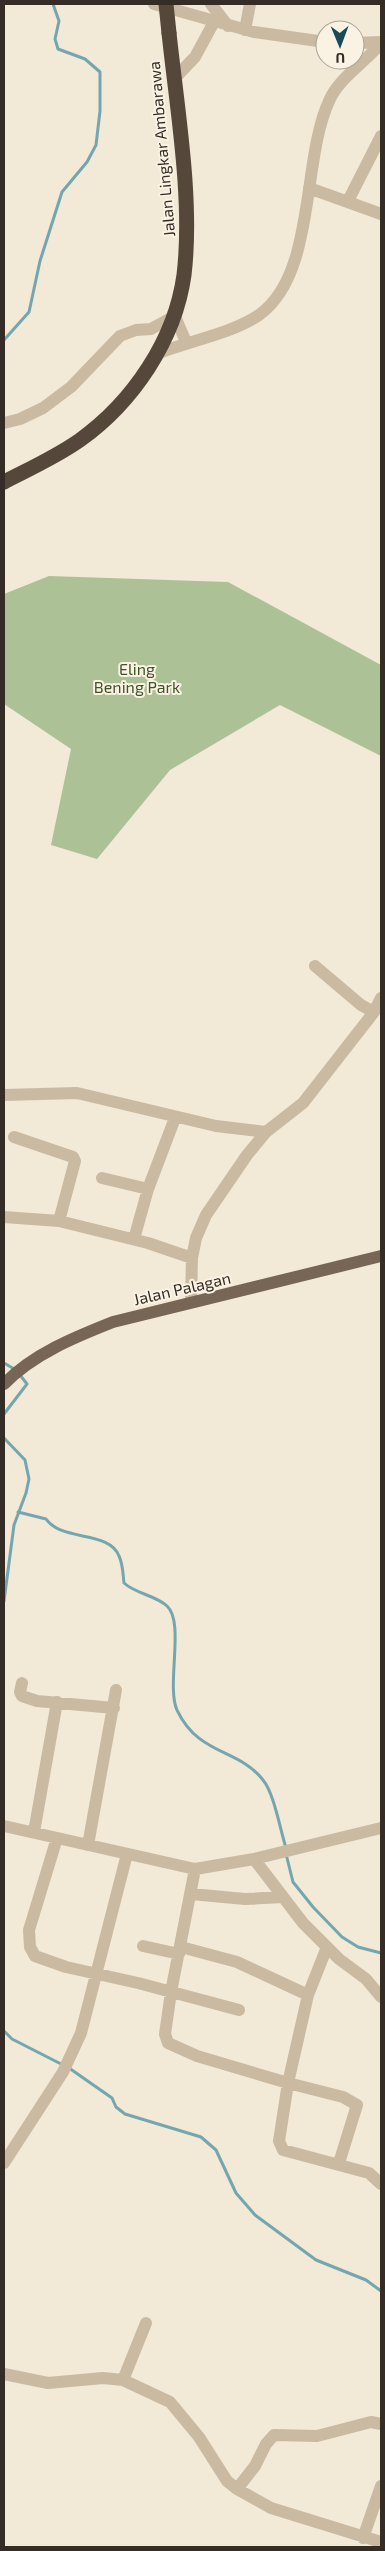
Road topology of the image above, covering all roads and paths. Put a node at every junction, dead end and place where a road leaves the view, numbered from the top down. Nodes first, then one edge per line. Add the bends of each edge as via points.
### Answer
1 (154, 4) edge
2 (166, 4) edge
3 (211, 4) edge
4 (250, 4) edge
5 (214, 22) junction
6 (228, 26) junction
7 (245, 30) junction
8 (315, 40) edge
9 (381, 42) edge
10 (365, 43) edge
11 (368, 59) junction
12 (381, 64) edge
13 (174, 80) junction
14 (381, 136) edge
15 (309, 188) junction
16 (348, 201) junction
17 (381, 214) edge
18 (174, 316) junction
19 (151, 329) junction
20 (186, 342) junction
21 (157, 353) junction
22 (4, 423) edge
23 (4, 482) edge
24 (315, 966) dead end
25 (381, 998) edge
26 (374, 1012) junction
27 (4, 1095) edge
28 (175, 1118) junction
29 (266, 1132) junction
30 (14, 1137) dead end
31 (102, 1178) dead end
32 (148, 1189) junction
33 (4, 1217) edge
34 (59, 1221) junction
35 (134, 1240) junction
36 (381, 1256) edge
37 (192, 1258) junction
38 (191, 1302) junction
39 (6, 1382) edge
40 (22, 1683) dead end
41 (116, 1690) dead end
42 (57, 1702) junction
43 (114, 1708) junction
44 (4, 1826) edge
45 (381, 1828) edge
46 (34, 1832) junction
47 (57, 1838) junction
48 (88, 1845) junction
49 (127, 1854) junction
50 (254, 1859) junction
51 (195, 1868) junction
52 (192, 1894) junction
53 (283, 1897) junction
54 (144, 1946) dead end
55 (327, 1947) junction
56 (180, 1951) junction
57 (96, 1975) junction
58 (171, 1992) junction
59 (308, 1995) junction
60 (381, 1996) edge
61 (239, 2010) dead end
62 (288, 2083) junction
63 (4, 2163) edge
64 (338, 2163) junction
65 (381, 2184) edge
66 (146, 2323) dead end
67 (4, 2374) edge
68 (123, 2380) junction
69 (381, 2424) edge
70 (381, 2486) edge
71 (237, 2489) junction
72 (363, 2538) junction
73 (379, 2544) edge

1 - 5 street
2 - 13 highway, Jalan Lingkar Ambarawa, bridge
3 - 6 street
4 - 7 street
5 - 6 street
5 - 13 street via 196,56
6 - 7 street
7 - 8 street
9 - 10 street
9 - 11 street
11 - 12 street
11 - 15 street via 330,97
13 - 18 highway, Jalan Lingkar Ambarawa via 187,239 184,276
14 - 16 street
15 - 16 street
15 - 20 street via 296,260 273,300 260,314 243,323
16 - 17 street
18 - 19 street
18 - 20 street
18 - 21 highway, Jalan Lingkar Ambarawa
19 - 21 street
19 - 22 street via 120,336 64,392 43,408
20 - 21 street
21 - 23 highway, Jalan Lingkar Ambarawa via 139,384 108,417 80,440
24 - 26 street
25 - 26 street
26 - 29 street via 303,1103
27 - 28 street via 77,1093
28 - 29 street
28 - 32 street
29 - 37 street via 206,1215
30 - 34 street via 73,1157
31 - 32 street
32 - 35 street
33 - 34 street
34 - 35 street
35 - 37 street
36 - 38 main road, Jalan Palagan
37 - 38 street
38 - 39 main road, Jalan Palagan via 113,1322 71,1339 33,1361
40 - 42 street via 22,1696
41 - 43 street
42 - 43 street
42 - 46 street
43 - 48 street
44 - 46 street
45 - 50 street
46 - 47 street
47 - 48 street
47 - 57 street via 29,1930 30,1947 35,1956 46,1962
48 - 49 street
49 - 51 street
49 - 57 street
50 - 51 street
50 - 53 street
51 - 52 street
52 - 53 street via 245,1899
52 - 56 street
53 - 55 street via 303,1924
54 - 56 street
55 - 59 street
55 - 60 street via 366,1979
56 - 58 street
56 - 59 street via 237,1962
57 - 58 street
57 - 63 street via 82,2034 66,2066
58 - 61 street
58 - 62 street via 166,2034 168,2043 197,2056
59 - 62 street
62 - 64 street via 279,2141 281,2147
62 - 64 street via 343,2097 357,2105
64 - 65 street via 368,2173
66 - 68 street
67 - 68 street via 48,2383 103,2378
68 - 71 street via 170,2402 199,2437 227,2481
69 - 71 street via 371,2422 317,2436 274,2435
70 - 72 street
71 - 72 street via 271,2508
72 - 73 street

